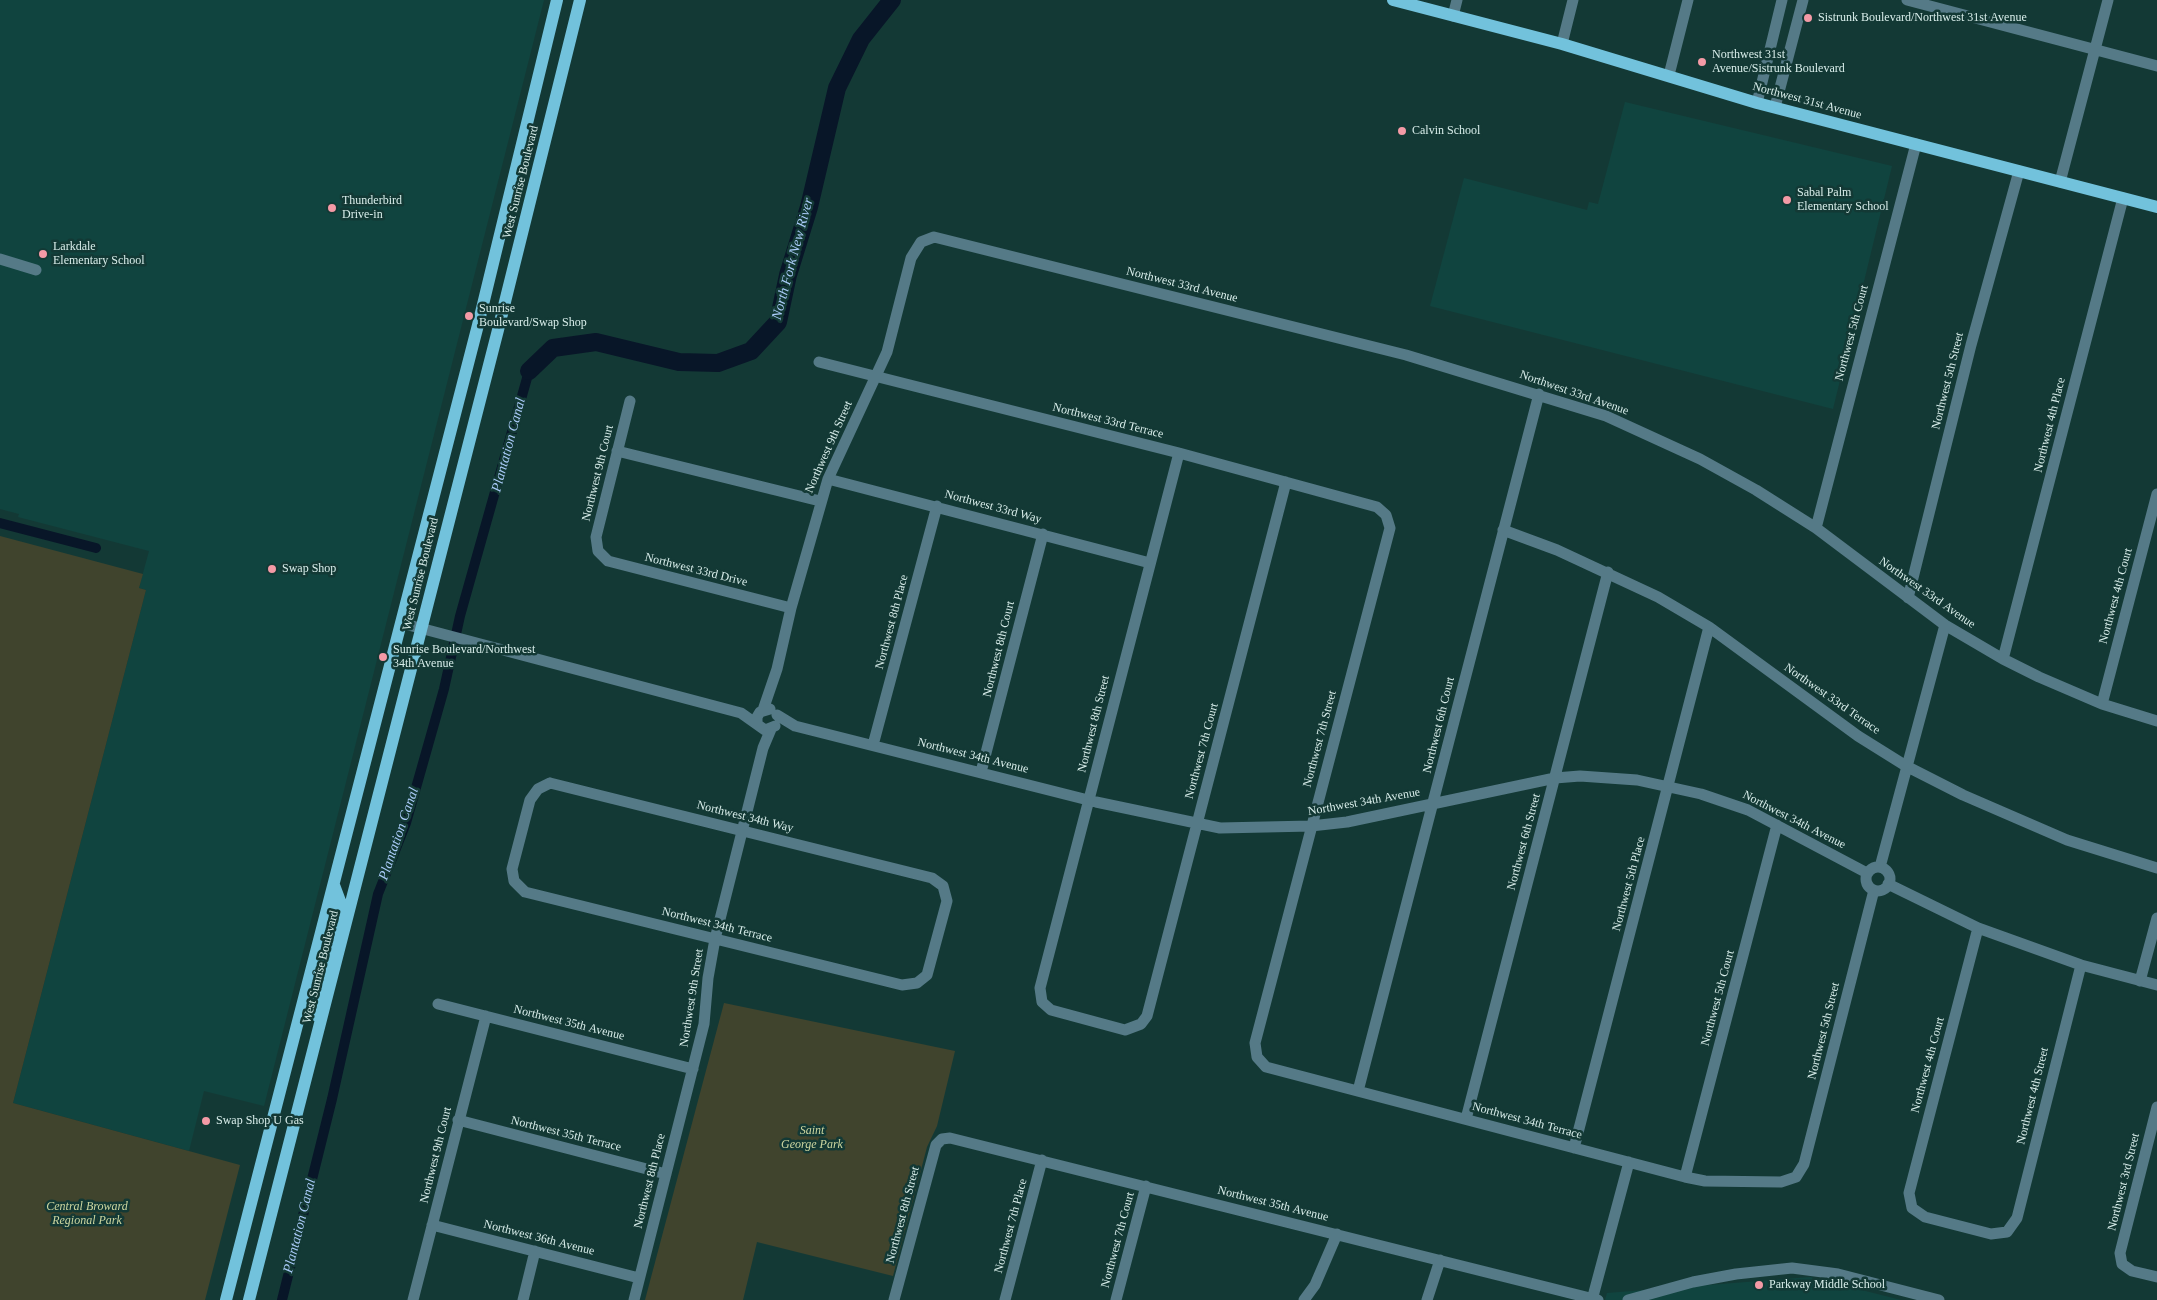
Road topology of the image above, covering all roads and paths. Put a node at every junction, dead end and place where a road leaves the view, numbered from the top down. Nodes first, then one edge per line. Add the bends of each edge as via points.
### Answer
1 (557, 0) edge
2 (580, 0) edge
3 (1393, 0) edge
4 (1457, 0) edge
5 (1573, 0) edge
6 (1688, 0) edge
7 (1782, 0) edge
8 (1803, 0) edge
9 (1907, 0) edge
10 (2108, 0) edge
11 (1453, 16) junction
12 (1562, 44) junction
13 (2095, 50) junction
14 (2157, 66) edge
15 (1669, 76) junction
16 (1757, 102) junction
17 (1775, 107) junction
18 (1916, 144) junction
19 (2019, 171) junction
20 (2060, 182) junction
21 (2123, 198) junction
22 (2157, 207) edge
23 (921, 242) joint
24 (0, 260) edge
25 (36, 270) dead end
26 (819, 362) dead end
27 (876, 378) junction
28 (1539, 394) junction
29 (630, 401) dead end
30 (617, 451) junction
31 (1179, 453) junction
32 (828, 479) junction
33 (1286, 482) junction
34 (2157, 494) edge
35 (820, 501) junction
36 (937, 506) junction
37 (1386, 515) joint
38 (1816, 528) junction
39 (1503, 530) junction
40 (1043, 534) junction
41 (598, 551) joint
42 (1150, 563) junction
43 (1608, 572) junction
44 (1908, 598) junction
45 (791, 608) junction
46 (401, 624) junction
47 (1945, 625) junction
48 (1709, 627) junction
49 (422, 629) junction
50 (2003, 659) junction
51 (777, 669) junction
52 (2102, 704) junction
53 (761, 711) junction
54 (741, 713) junction
55 (776, 713) junction
56 (2157, 721) edge
57 (758, 725) junction
58 (795, 726) junction
59 (772, 728) junction
60 (873, 745) junction
61 (762, 758) junction
62 (1906, 766) junction
63 (981, 772) junction
64 (1555, 778) junction
65 (1668, 785) junction
66 (1088, 800) junction
67 (1434, 804) junction
68 (1197, 825) junction
69 (1777, 825) junction
70 (1311, 826) junction
71 (743, 831) junction
72 (1880, 867) junction
73 (2157, 868) edge
74 (1867, 874) junction
75 (514, 881) joint
76 (1888, 884) junction
77 (334, 885) junction
78 (1874, 890) junction
79 (2157, 918) edge
80 (1978, 928) junction
81 (715, 939) junction
82 (2081, 964) junction
83 (2140, 981) junction
84 (917, 983) joint
85 (2157, 985) edge
86 (438, 1004) dead end
87 (486, 1016) junction
88 (1141, 1024) joint
89 (315, 1046) junction
90 (1257, 1057) joint
91 (693, 1069) junction
92 (1358, 1091) junction
93 (2157, 1108) edge
94 (1466, 1119) junction
95 (458, 1120) junction
96 (942, 1139) joint
97 (1574, 1148) junction
98 (1042, 1160) junction
99 (1629, 1162) junction
100 (666, 1174) junction
101 (1686, 1177) junction
102 (1796, 1177) joint
103 (1146, 1186) junction
104 (432, 1224) junction
105 (2007, 1232) joint
106 (1337, 1234) junction
107 (535, 1252) junction
108 (1440, 1260) junction
109 (2157, 1277) edge
110 (639, 1278) junction
111 (226, 1300) edge
112 (249, 1300) edge
113 (413, 1300) edge
114 (523, 1300) edge
115 (634, 1300) edge
116 (894, 1300) edge
117 (1005, 1300) edge
118 (1116, 1300) edge
119 (1304, 1300) edge
120 (1427, 1300) edge
121 (1594, 1300) edge
122 (1628, 1300) edge
123 (1940, 1300) edge

1 - 46 main road, West Sunrise Boulevard
2 - 49 main road, West Sunrise Boulevard
3 - 11 main road, Northwest 31st Avenue
4 - 11 street
5 - 12 street
6 - 15 street
7 - 16 street
8 - 17 street
9 - 13 street
10 - 13 street
11 - 12 main road, Northwest 31st Avenue
12 - 15 main road, Northwest 31st Avenue
13 - 14 street
13 - 20 street
15 - 16 main road, Northwest 31st Avenue
16 - 17 main road, Northwest 31st Avenue
17 - 18 main road, Northwest 31st Avenue
18 - 19 main road, Northwest 31st Avenue
18 - 38 street, Northwest 5th Court
19 - 20 main road, Northwest 31st Avenue
19 - 44 street, Northwest 5th Street
20 - 21 main road, Northwest 31st Avenue
21 - 22 main road, Northwest 31st Avenue
21 - 50 street, Northwest 4th Place
23 - 27 street, Northwest 9th Street via 911,258 887,352
23 - 28 street, Northwest 33rd Avenue via 934,237 1406,355
24 - 25 street
26 - 27 street, Northwest 33rd Terrace
27 - 31 street, Northwest 33rd Terrace
27 - 32 street, Northwest 9th Street
28 - 38 street, Northwest 33rd Avenue via 1606,416 1700,459
28 - 39 street, Northwest 6th Court
29 - 30 street, Northwest 9th Court
30 - 35 street
30 - 41 street, Northwest 9th Court via 596,538
31 - 33 street, Northwest 33rd Terrace
31 - 42 street, Northwest 8th Street
32 - 35 street, Northwest 9th Street
32 - 36 street, Northwest 33rd Way
33 - 37 street, Northwest 33rd Terrace via 1377,507
33 - 68 street, Northwest 7th Court
34 - 52 street, Northwest 4th Court
35 - 45 street, Northwest 9th Street
36 - 40 street, Northwest 33rd Way
36 - 60 street, Northwest 8th Place
37 - 70 street, Northwest 7th Street via 1390,528
38 - 44 street, Northwest 33rd Avenue
39 - 43 street, Northwest 33rd Terrace
39 - 67 street, Northwest 6th Court
40 - 42 street, Northwest 33rd Way
40 - 63 street, Northwest 8th Court
41 - 45 street, Northwest 33rd Drive via 608,561
42 - 66 street, Northwest 8th Street
43 - 48 street, Northwest 33rd Terrace via 1658,596
43 - 64 street, Northwest 6th Street
44 - 47 street, Northwest 33rd Avenue
45 - 51 street, Northwest 9th Street
46 - 49 street
46 - 77 main road, West Sunrise Boulevard
47 - 50 street, Northwest 33rd Avenue
47 - 62 street
48 - 62 street, Northwest 33rd Terrace via 1858,736
48 - 65 street, Northwest 5th Place
49 - 54 street
49 - 89 main road, West Sunrise Boulevard
50 - 52 street, Northwest 33rd Avenue
51 - 53 street, Northwest 9th Street
51 - 55 street, Northwest 9th Street
52 - 56 street, Northwest 33rd Avenue
53 - 54 street
53 - 55 street via 769,709
53 - 57 street via 757,717
54 - 57 street
55 - 58 street, Northwest 34th Avenue
55 - 59 street via 777,722
57 - 59 street via 765,730
57 - 61 street, Northwest 9th Street
58 - 59 street, Northwest 34th Avenue
58 - 60 street, Northwest 34th Avenue
59 - 61 street, Northwest 9th Street
60 - 63 street, Northwest 34th Avenue
61 - 71 street, Northwest 9th Street
62 - 72 street
62 - 73 street, Northwest 33rd Terrace via 1963,795 2067,840
63 - 66 street, Northwest 34th Avenue
64 - 65 street, Northwest 34th Avenue via 1613,778
64 - 67 street, Northwest 34th Avenue
64 - 94 street, Northwest 6th Street
65 - 69 street, Northwest 34th Avenue via 1725,801
65 - 97 street, Northwest 5th Place
66 - 68 street, Northwest 34th Avenue
66 - 88 street, Northwest 8th Street via 1040,988 1042,1002 1051,1010 1125,1030
67 - 70 street, Northwest 34th Avenue
67 - 92 street, Northwest 6th Court
68 - 70 street, Northwest 34th Avenue via 1220,828
68 - 88 street, Northwest 7th Court via 1147,1016
69 - 74 street, Northwest 34th Avenue
69 - 101 street, Northwest 5th Court
70 - 90 street, Northwest 7th Street via 1254,1043
71 - 75 street, Northwest 34th Way via 550,783 538,789 530,800 512,869
71 - 81 street, Northwest 9th Street
71 - 84 street, Northwest 34th Way via 932,878 943,886 947,901 927,975
72 - 74 street
72 - 76 street via 1888,872
74 - 78 street via 1867,885
75 - 81 street, Northwest 34th Terrace via 525,892
76 - 78 street via 1884,889
76 - 80 street
77 - 89 main road via 340,901 310,1032
77 - 111 main road, West Sunrise Boulevard
78 - 102 street, Northwest 5th Street via 1804,1164
79 - 83 street
80 - 82 street
80 - 105 street, Northwest 4th Court via 1909,1193 1912,1208 1925,1217 1991,1234
81 - 84 street, Northwest 34th Terrace via 902,985
81 - 91 street, Northwest 9th Street via 704,1024
82 - 83 street
82 - 105 street, Northwest 4th Street via 2017,1218
83 - 85 street
86 - 87 street, Northwest 35th Avenue
87 - 91 street, Northwest 35th Avenue
87 - 95 street, Northwest 9th Court
89 - 112 main road, West Sunrise Boulevard
90 - 92 street, Northwest 34th Terrace via 1266,1067
91 - 100 street, Northwest 8th Place
92 - 94 street, Northwest 34th Terrace
93 - 109 street, Northwest 3rd Street via 2120,1253 2122,1264 2132,1271
94 - 97 street, Northwest 34th Terrace
95 - 100 street, Northwest 35th Terrace
95 - 104 street, Northwest 9th Court
96 - 98 street, Northwest 35th Avenue via 950,1138
96 - 116 street, Northwest 8th Street via 936,1145
97 - 99 street, Northwest 34th Terrace
98 - 103 street, Northwest 35th Avenue
98 - 117 street, Northwest 7th Place
99 - 101 street, Northwest 34th Terrace
99 - 121 street
100 - 110 street, Northwest 8th Place
101 - 102 street, Northwest 34th Terrace via 1705,1181 1781,1182
103 - 106 street, Northwest 35th Avenue
103 - 118 street, Northwest 7th Court
104 - 107 street, Northwest 36th Avenue
104 - 113 street, Northwest 9th Court
106 - 108 street, Northwest 35th Avenue
106 - 119 street via 1315,1284
107 - 110 street, Northwest 36th Avenue
107 - 114 street
108 - 120 street
108 - 121 street, Northwest 35th Avenue
110 - 115 street, Northwest 8th Place
122 - 123 street via 1702,1280 1792,1268 1838,1274

